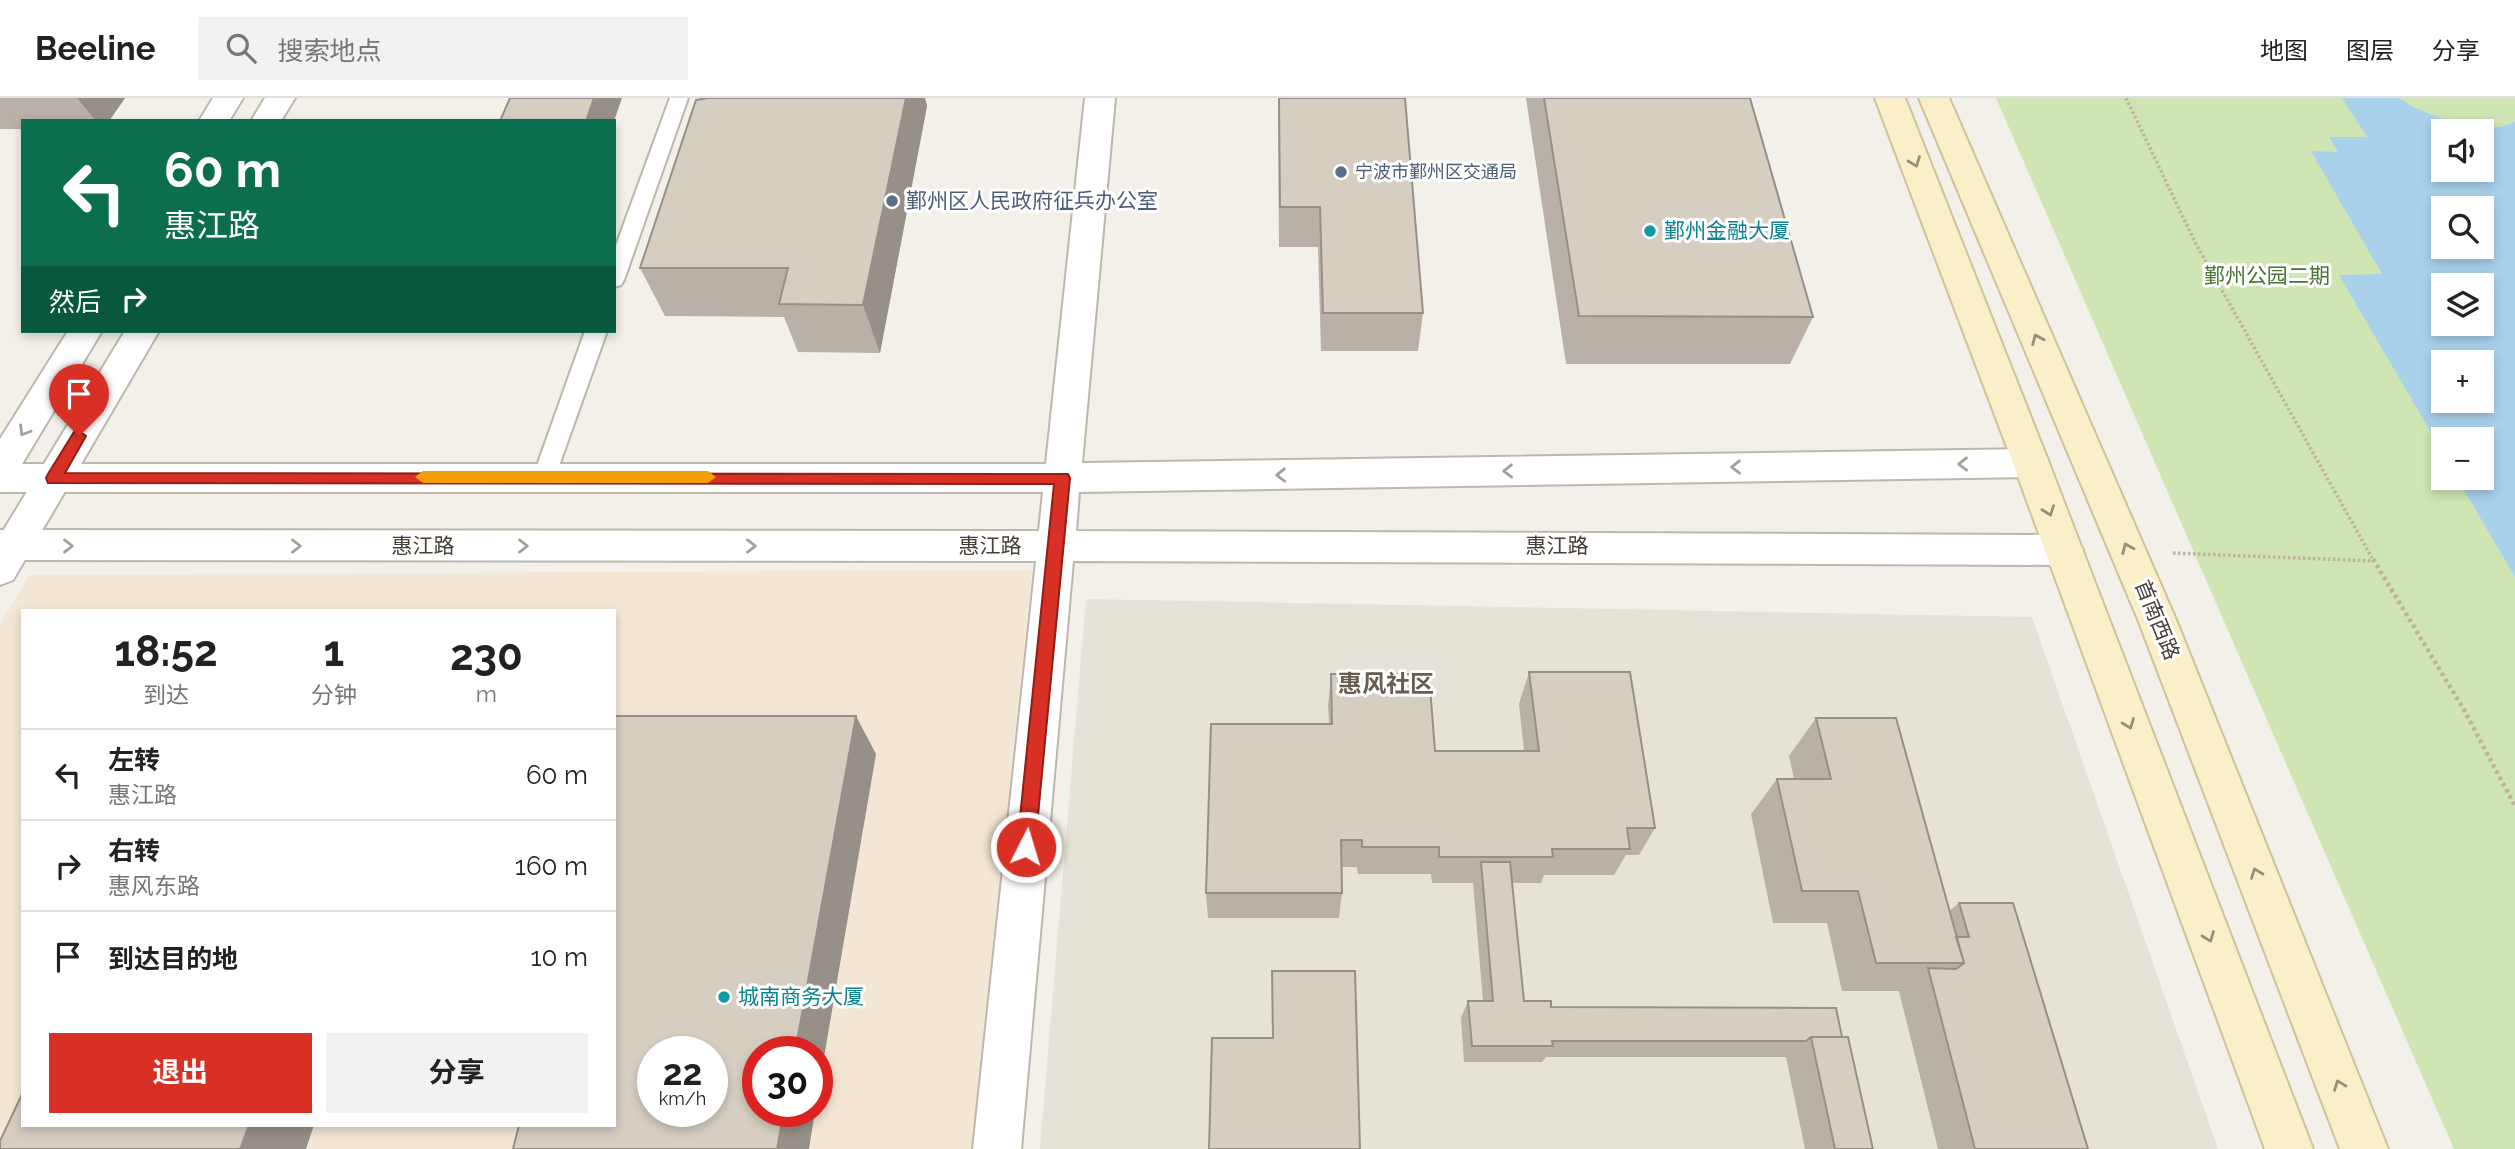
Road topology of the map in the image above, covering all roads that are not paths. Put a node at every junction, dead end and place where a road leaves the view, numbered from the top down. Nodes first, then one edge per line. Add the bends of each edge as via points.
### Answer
1 (228, 98) edge
2 (280, 98) edge
3 (679, 98) edge
4 (1100, 98) edge
5 (1890, 98) edge
6 (1934, 98) edge
7 (215, 119) edge
8 (267, 119) edge
9 (616, 274) edge
10 (84, 333) edge
11 (141, 333) edge
12 (595, 333) edge
13 (2031, 463) junction
14 (0, 469) edge
15 (544, 477) junction
16 (0, 478) edge
17 (54, 478) junction
18 (1062, 478) junction
19 (1055, 545) junction
20 (2064, 550) junction
21 (5, 553) edge
22 (997, 1149) edge
23 (2289, 1149) edge
24 (2364, 1149) edge

1 - 7 street
2 - 8 street
3 - 9 lane
4 - 18 street
5 -> 13 main road
24 -> 6 main road, 首南西路 via 2163,634
10 -> 14 street
11 - 17 street
12 - 15 lane
13 -> 18 street
13 -> 20 main road
15 - 17 street
15 - 18 street
16 - 17 street
17 - 21 street
18 - 19 street
19 - 20 street, 惠江路
21 -> 19 street, 惠江路
19 - 22 street
20 -> 23 main road

